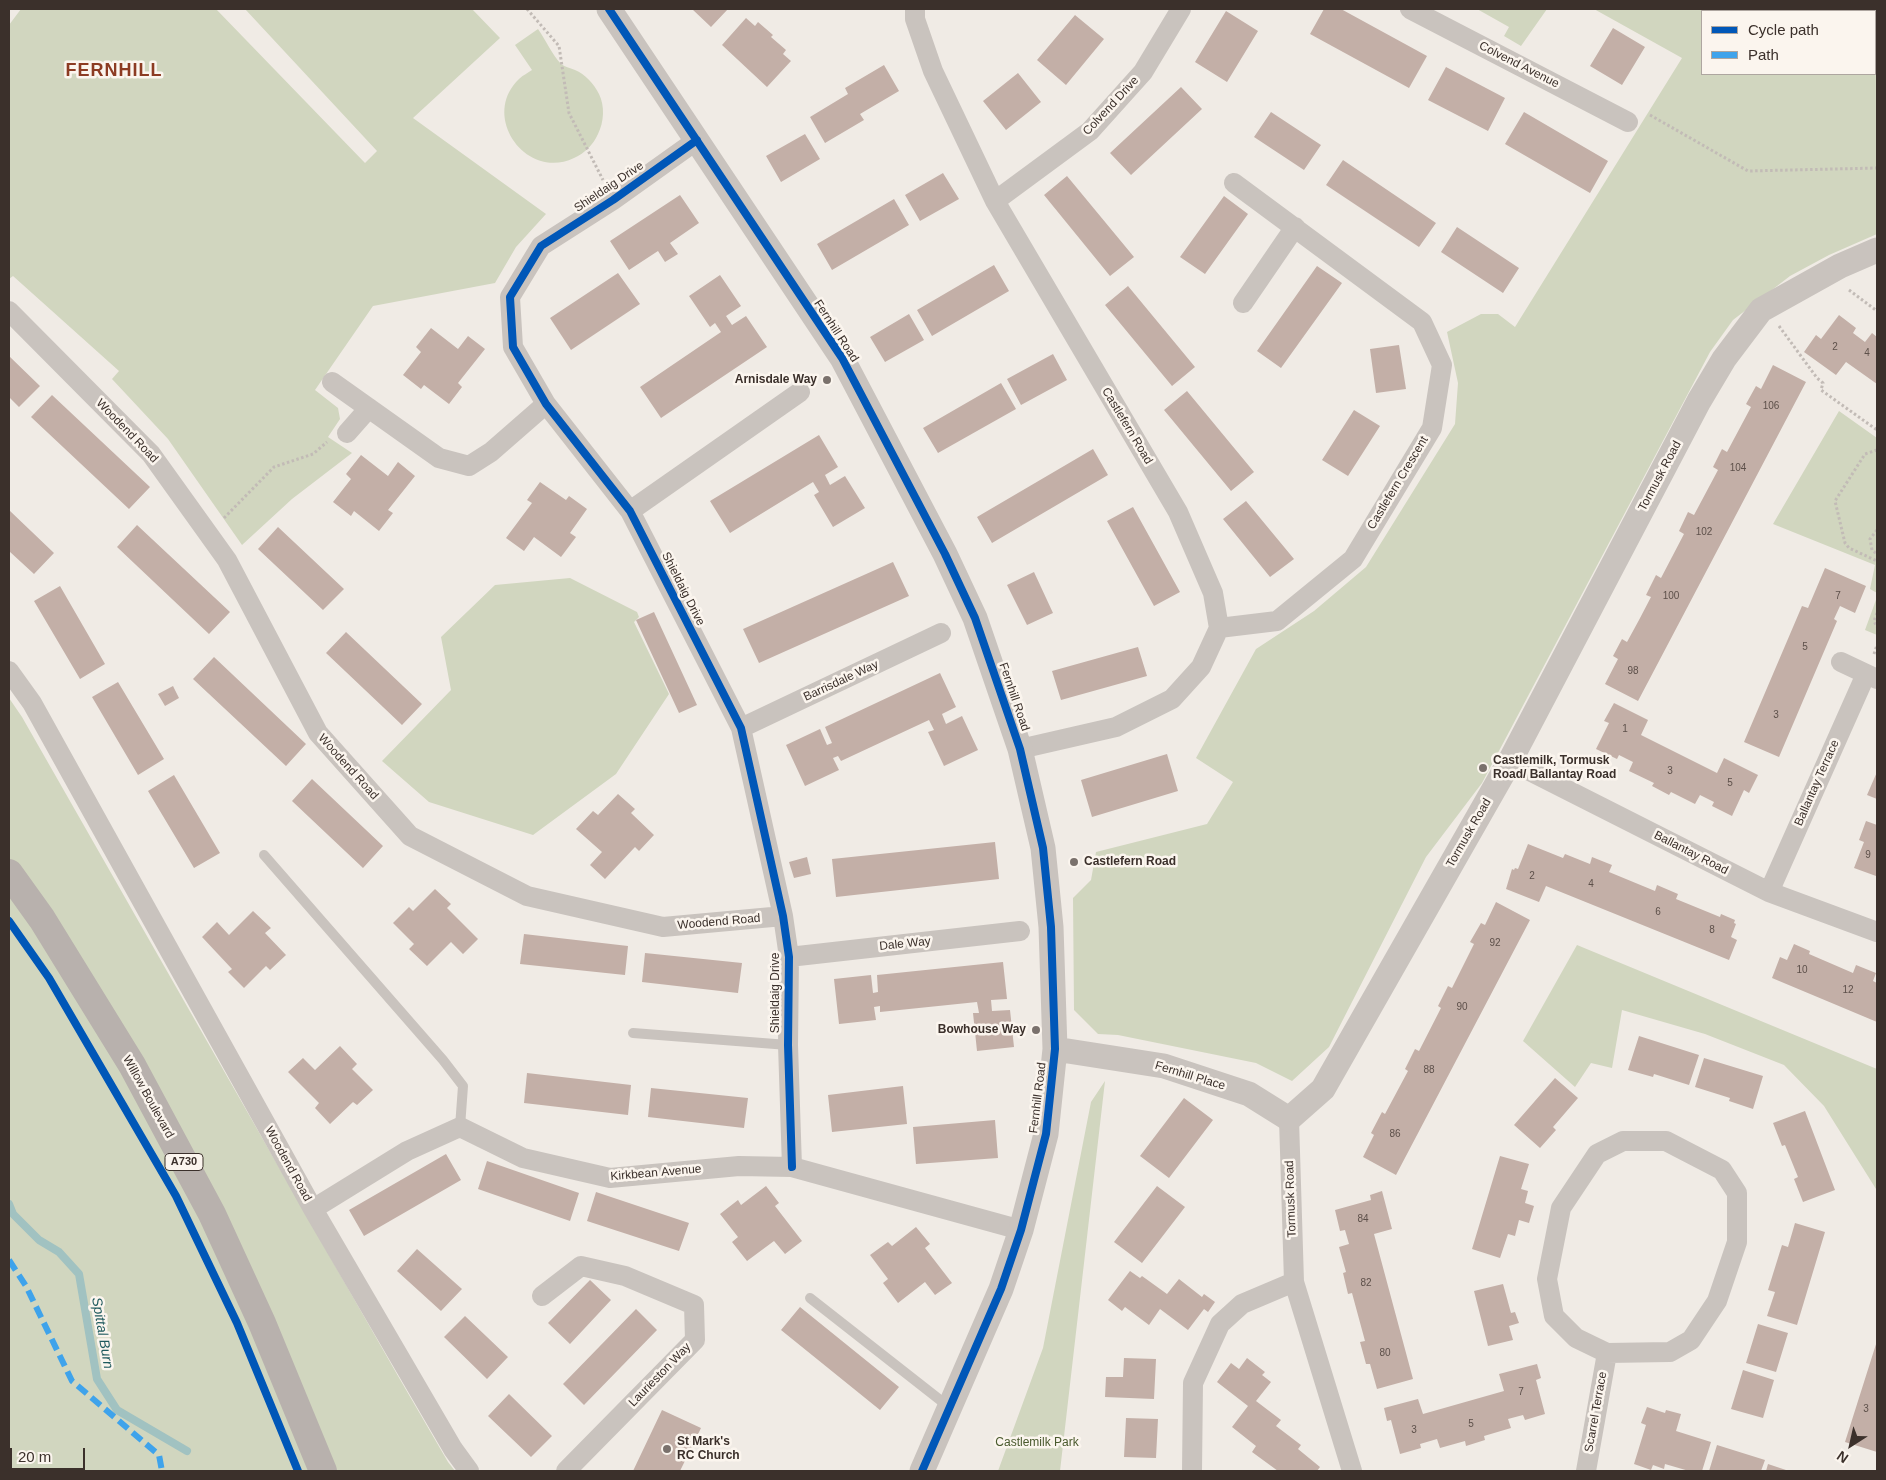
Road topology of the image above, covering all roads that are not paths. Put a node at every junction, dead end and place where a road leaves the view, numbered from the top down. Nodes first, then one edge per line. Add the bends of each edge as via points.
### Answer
1 (609, 9) edge
2 (915, 9) edge
3 (1181, 9) edge
4 (1410, 9) edge
5 (1628, 122) road end
6 (696, 140) junction
7 (1234, 183) dead end
8 (995, 202) junction
9 (1295, 227) junction
10 (1877, 250) edge
11 (1243, 302) dead end
12 (9, 311) edge
13 (332, 382) dead end
14 (800, 392) dead end
15 (546, 404) junction
16 (369, 408) junction
17 (347, 433) road end
18 (630, 511) junction
19 (1218, 628) junction
20 (941, 634) dead end
21 (1841, 662) dead end
22 (9, 671) edge
23 (1871, 676) edge
24 (741, 728) junction
25 (1020, 749) junction
26 (1510, 761) junction
27 (264, 855) dead end
28 (9, 873) edge
29 (1769, 892) junction
30 (782, 916) junction
31 (1020, 931) dead end
32 (1877, 932) edge
33 (789, 957) junction
34 (633, 1033) dead end
35 (788, 1045) junction
36 (1055, 1049) junction
37 (1289, 1119) junction
38 (460, 1127) junction
39 (792, 1167) junction
40 (312, 1209) junction
41 (1021, 1230) junction
42 (1294, 1282) junction
43 (542, 1296) dead end
44 (810, 1298) dead end
45 (1607, 1353) junction
46 (950, 1408) junction
47 (323, 1471) edge
48 (469, 1471) edge
49 (566, 1471) edge
50 (922, 1471) edge
51 (1192, 1471) edge
52 (1352, 1471) edge
53 (1586, 1471) edge

1 - 6 street, Fernhill Road
2 - 8 street, Castlefern Road via 914,19 933,71
3 - 8 street, Colvend Drive via 1143,72 1090,131
4 - 5 street, Colvend Avenue
6 - 15 street, Shieldaig Drive via 613,200 541,246 510,297 513,347
6 - 25 street, Fernhill Road via 842,358 975,618
7 - 9 street, Castlefern Crescent
8 - 19 street, Castlefern Road via 1178,512 1213,593
9 - 11 street
9 - 19 street, Castlefern Crescent via 1422,322 1442,365 1432,428 1352,559 1277,621
10 - 26 street, Tormusk Road via 1840,266 1761,310 1724,359
12 - 30 street, Woodend Road via 151,454 227,560 318,734 410,836 527,896 663,927
13 - 16 street
14 - 18 street
15 - 16 street via 492,452 469,466 439,458
15 - 18 street, Shieldaig Drive
16 - 17 street
18 - 24 street, Shieldaig Drive
19 - 25 street via 1201,667 1172,699 1116,727
20 - 24 street, Barrisdale Way
21 - 23 street, Ballantay Terrace
22 - 40 street, Woodend Road via 32,704
23 - 29 street, Ballantay Terrace
24 - 30 street, Shieldaig Drive
25 - 36 street, Fernhill Road via 1043,848 1051,927
26 - 29 street, Ballantay Road
26 - 37 street, Tormusk Road via 1323,1089
27 - 38 lane via 463,1086
28 - 47 main road, Willow Boulevard / A730 via 42,919 132,1065 208,1205 262,1323
29 - 32 street, Ballantay Road
30 - 33 street, Shieldaig Drive
31 - 33 street, Dale Way
33 - 35 street, Shieldaig Drive
34 - 35 lane
35 - 39 street, Shieldaig Drive
36 - 37 street, Fernhill Place via 1164,1066 1249,1094
36 - 41 street, Fernhill Road via 1046,1134
37 - 42 street, Tormusk Road
38 - 39 street, Kirkbean Avenue via 523,1158 610,1178 739,1166
38 - 40 street via 407,1151
39 - 41 street, Kirkbean Avenue
40 - 48 street, Woodend Road
41 - 46 street, Fernhill Road via 1001,1289
42 - 51 street via 1242,1304 1220,1324 1193,1383
42 - 52 street, Tormusk Road
43 - 49 street, Laurieston Way via 581,1266 625,1276 694,1304 695,1340
44 - 46 lane
45 - 45 street via 1670,1352 1691,1340 1717,1302 1737,1242 1737,1193 1722,1170 1666,1141 1623,1141 1598,1154 1561,1208 1547,1279 1554,1316 1576,1338
45 - 53 street, Scarrel Terrace
46 - 50 street, Fernhill Road

